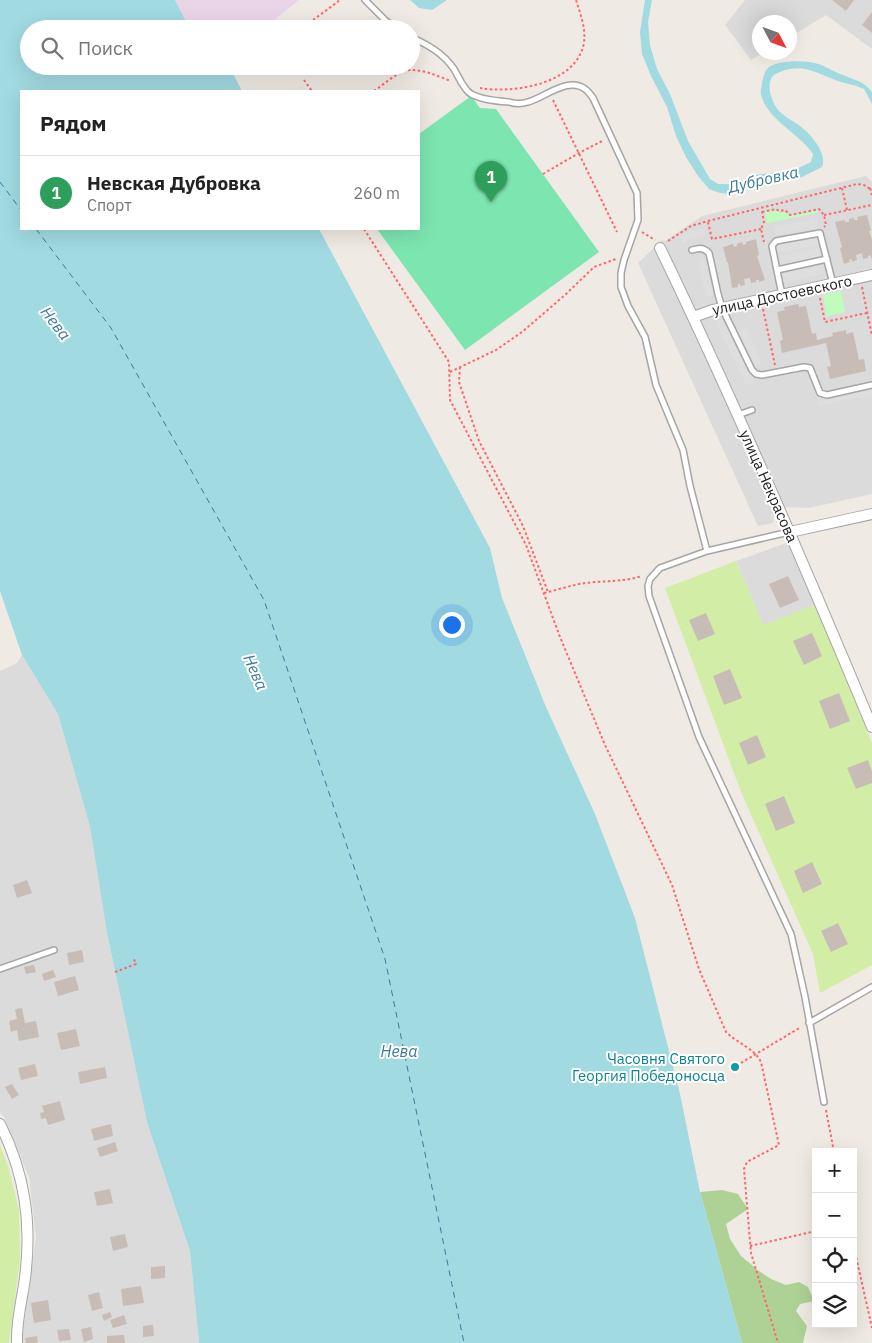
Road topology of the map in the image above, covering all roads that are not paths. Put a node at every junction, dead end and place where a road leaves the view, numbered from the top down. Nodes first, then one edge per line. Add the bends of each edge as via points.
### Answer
1 (365, 0) edge
2 (385, 20) edge
3 (420, 42) edge
4 (662, 244) road end
5 (692, 250) dead end
6 (827, 260) junction
7 (777, 270) junction
8 (872, 275) edge
9 (833, 284) junction
10 (782, 295) junction
11 (722, 308) junction
12 (694, 317) junction
13 (872, 385) edge
14 (752, 410) dead end
15 (738, 416) junction
16 (872, 514) edge
17 (790, 532) junction
18 (707, 551) junction
19 (871, 722) edge
20 (54, 950) dead end
21 (0, 969) edge
22 (872, 987) edge
23 (808, 1023) junction
24 (824, 1102) road end
25 (0, 1124) edge
26 (17, 1343) edge

1 - 2 lane
3 - 18 lane via 443,56 474,95 511,103 528,102 570,85 578,85 593,98 637,193 638,220 625,257 621,287 645,338 656,384 683,450
4 - 12 street, улица Некрасова
5 - 11 lane via 701,248 708,253
6 - 7 lane
6 - 7 lane via 820,233 800,236 773,243
6 - 9 lane
7 - 10 lane
8 - 9 street, улица Достоевского
9 - 10 street, улица Достоевского
10 - 11 street, улица Достоевского
11 - 12 street, улица Достоевского
11 - 13 lane via 756,374 810,368 820,394 827,395
12 - 15 street, улица Некрасова
14 - 15 lane
15 - 17 street, улица Некрасова
16 - 17 street
17 - 18 lane
17 - 19 street, улица Некрасова
18 - 23 lane via 660,568 650,579 650,596 699,737 791,934
20 - 21 lane
22 - 23 lane
23 - 24 lane
25 - 26 street via 20,1175 27,1210 29,1238 16,1326

